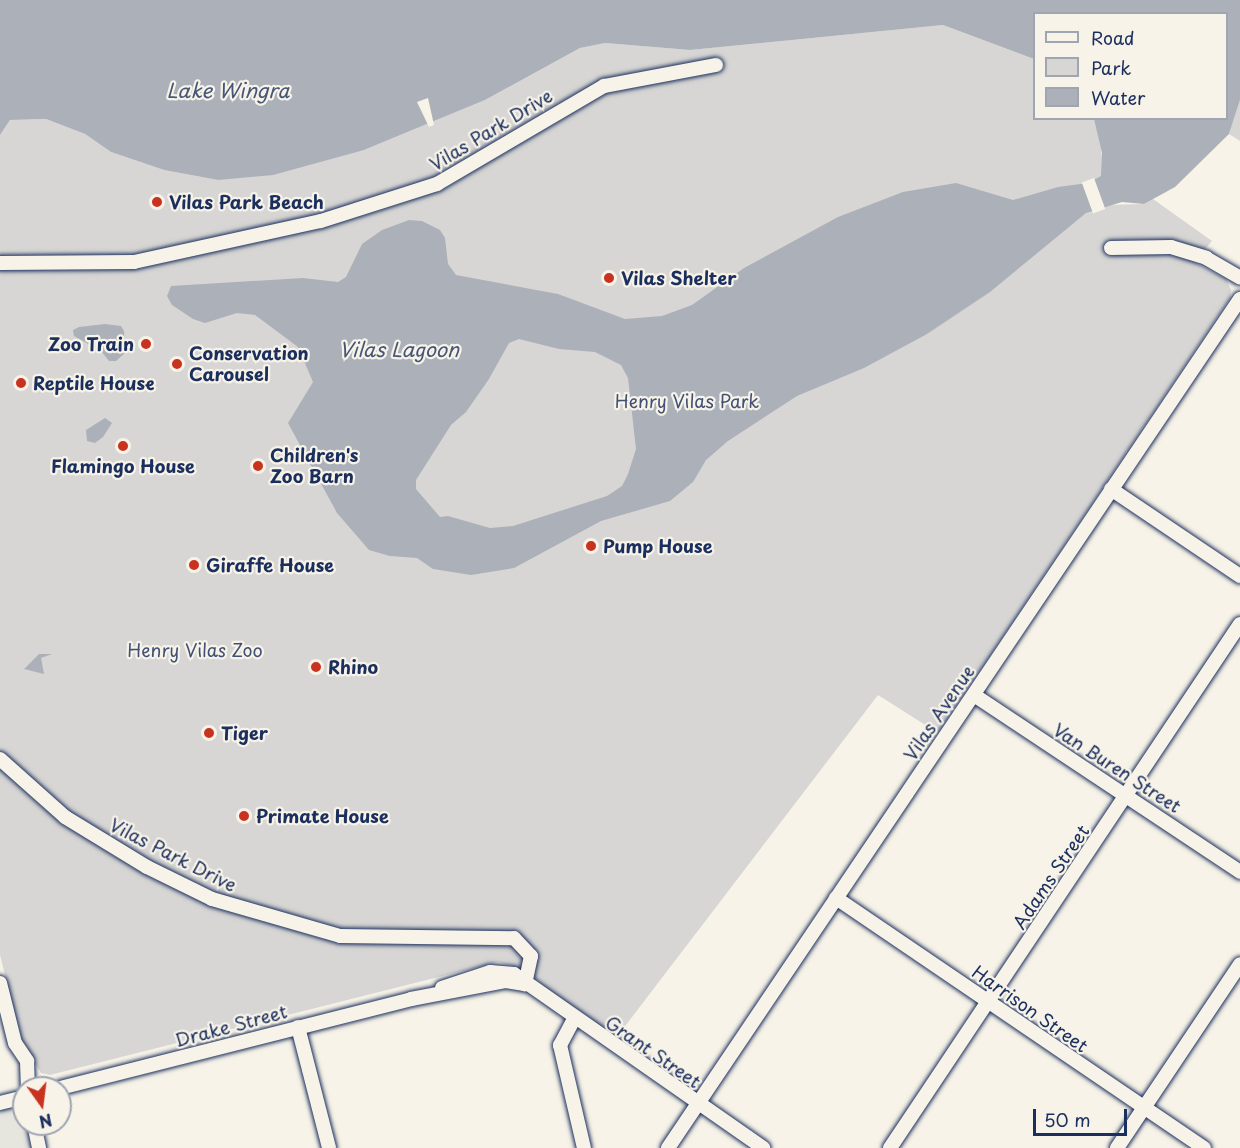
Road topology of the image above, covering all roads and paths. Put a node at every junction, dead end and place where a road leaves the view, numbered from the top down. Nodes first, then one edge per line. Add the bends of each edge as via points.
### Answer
1 (716, 65) dead end
2 (1111, 248) dead end
3 (0, 263) edge
4 (1240, 278) edge
5 (1240, 299) edge
6 (1111, 489) junction
7 (1240, 576) edge
8 (1240, 624) edge
9 (974, 695) junction
10 (0, 759) edge
11 (1127, 796) junction
12 (1240, 872) edge
13 (836, 898) junction
14 (1240, 964) edge
15 (0, 983) edge
16 (525, 984) junction
17 (988, 1002) junction
18 (574, 1019) junction
19 (298, 1027) junction
20 (28, 1076) edge
21 (72, 1085) edge
22 (698, 1104) junction
23 (1142, 1110) junction
24 (328, 1148) edge
25 (584, 1148) edge
26 (668, 1148) edge
27 (763, 1148) edge
28 (890, 1148) edge
29 (1117, 1148) edge
30 (1203, 1148) edge

1 - 3 street, Vilas Park Drive via 604,86 437,184 321,221 134,262
2 - 4 street via 1154,245 1184,250
5 - 6 street, Vilas Avenue
6 - 7 street
6 - 9 street, Vilas Avenue
8 - 11 street, Adams Street
9 - 11 street, Van Buren Street
9 - 13 street, Vilas Avenue
10 - 16 street, Vilas Park Drive via 65,817 119,851 212,899 340,936 514,938 531,956
11 - 12 street, Van Buren Street
11 - 17 street, Adams Street
13 - 17 street, Harrison Street
13 - 22 street, Vilas Avenue
14 - 23 street
15 - 20 street via 15,1043 27,1061
16 - 18 street, Grant Street
16 - 19 street, Drake Street via 510,981 411,999
17 - 23 street, Harrison Street
17 - 28 street, Adams Street
18 - 22 street, Grant Street
18 - 25 street via 560,1045
19 - 21 street, Drake Street
19 - 24 street
22 - 26 street, Vilas Avenue
22 - 27 street, Grant Street
23 - 29 street
23 - 30 street, Harrison Street

